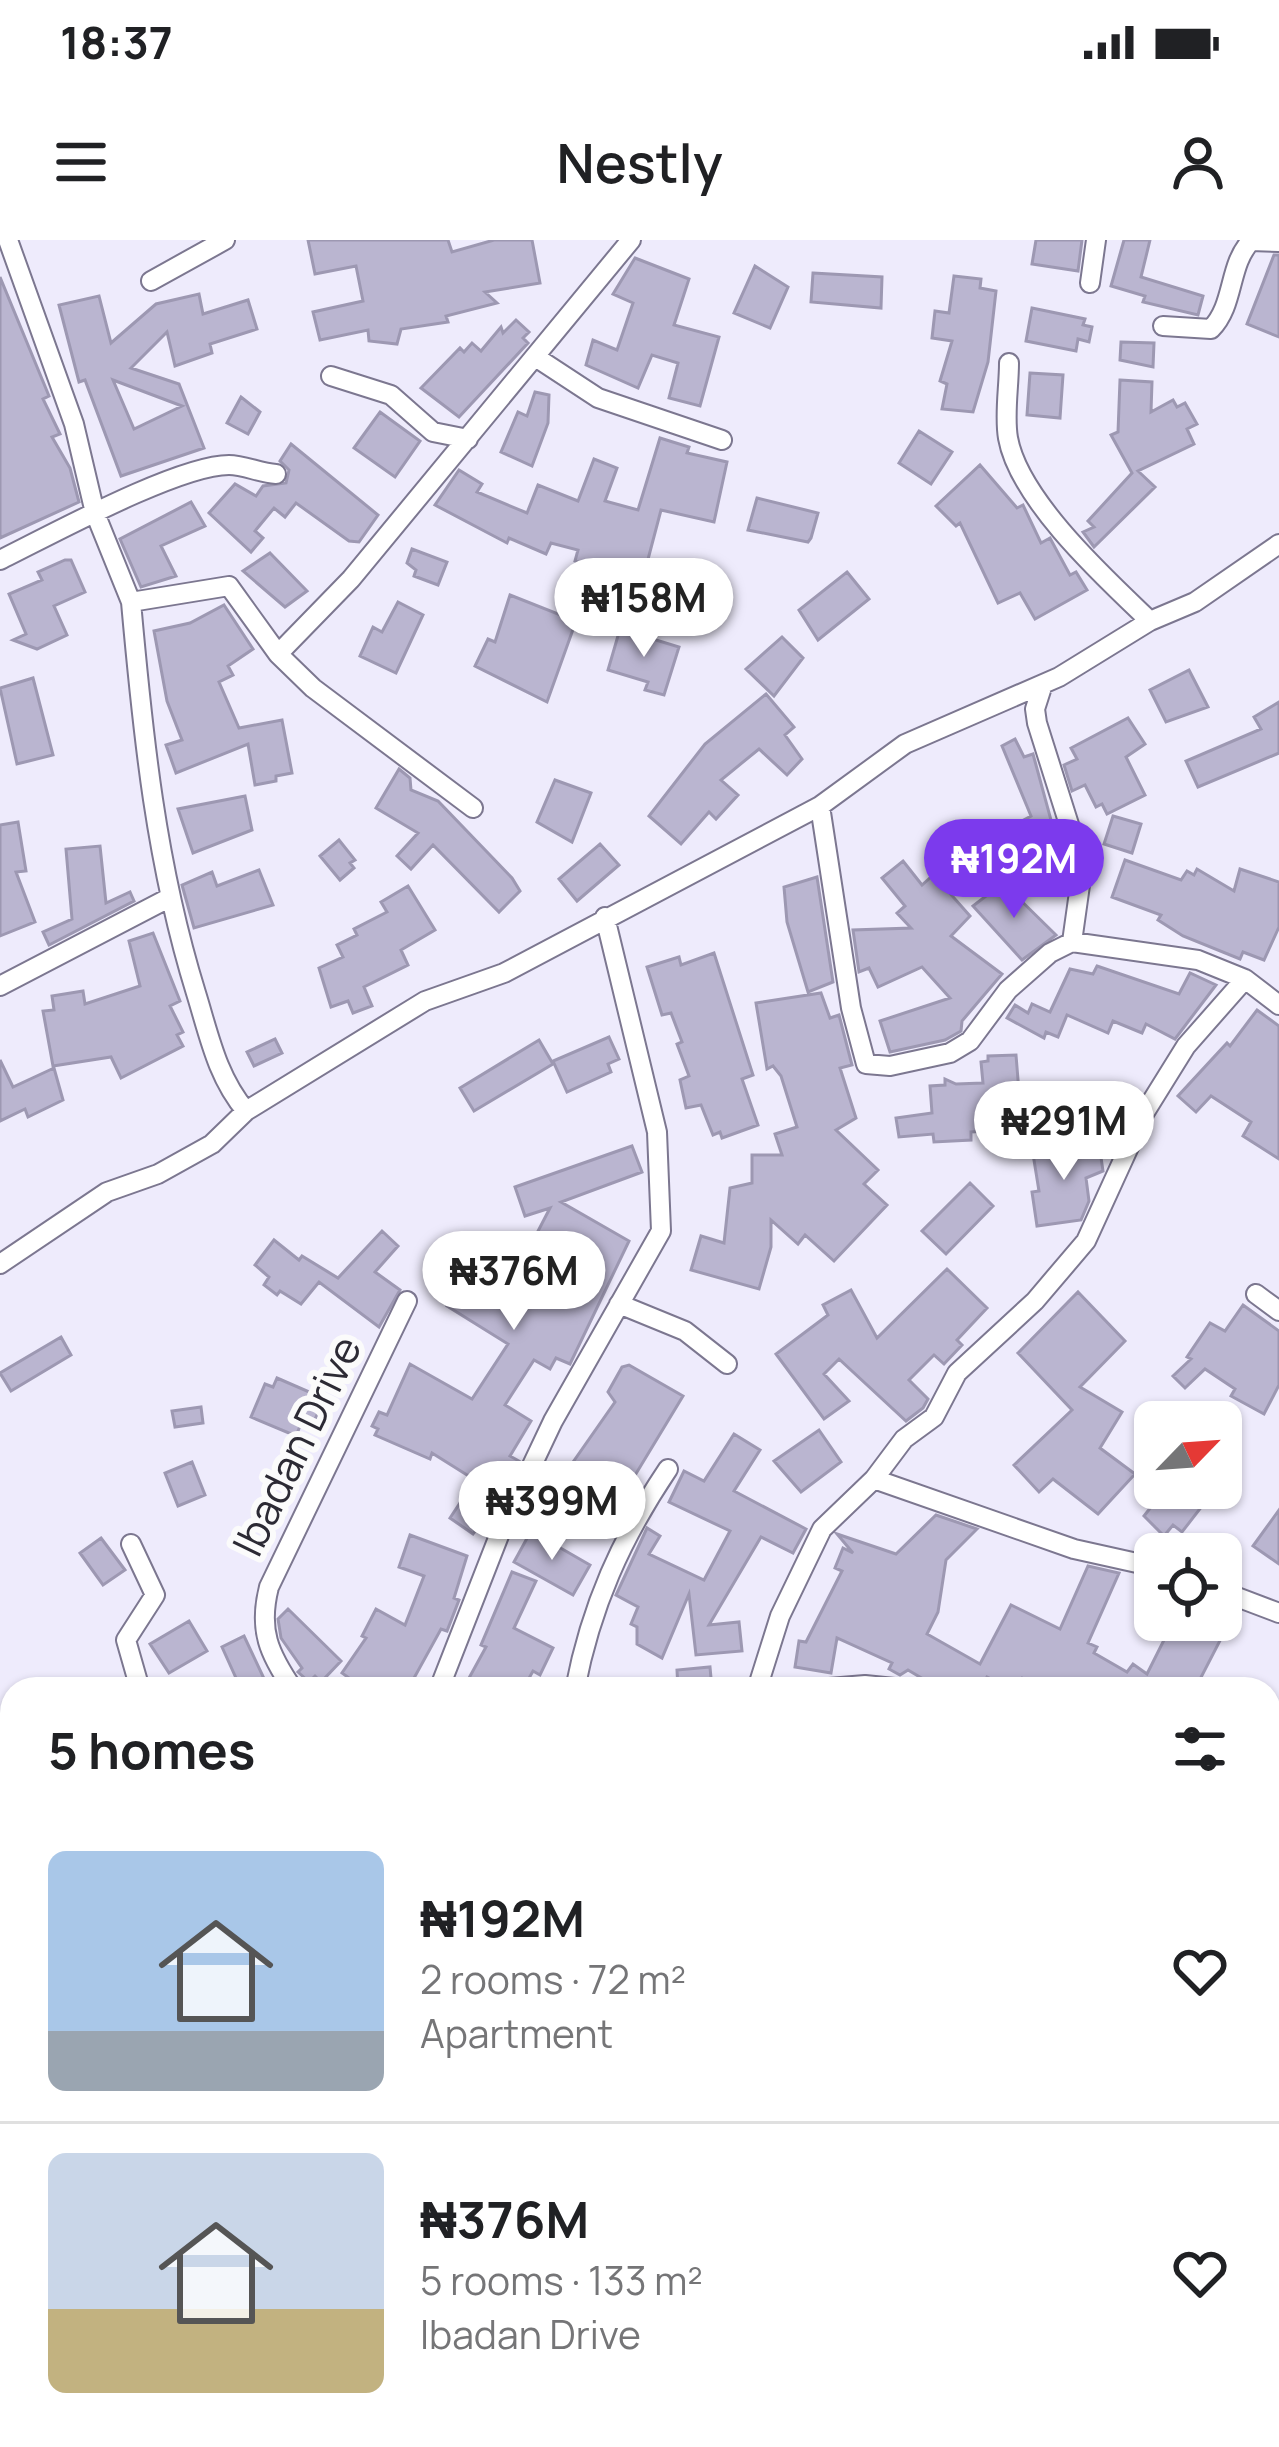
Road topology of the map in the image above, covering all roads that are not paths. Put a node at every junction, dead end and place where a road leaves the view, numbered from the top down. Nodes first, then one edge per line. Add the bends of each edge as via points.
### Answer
1 (8, 240) edge
2 (225, 240) edge
3 (631, 240) edge
4 (1096, 240) edge
5 (1279, 242) edge
6 (151, 281) dead end
7 (1090, 283) dead end
8 (1163, 326) dead end
9 (537, 358) junction
10 (1009, 363) dead end
11 (331, 376) dead end
12 (468, 439) junction
13 (722, 440) dead end
14 (275, 474) dead end
15 (95, 513) junction
16 (1279, 544) edge
17 (0, 560) edge
18 (131, 602) junction
19 (1150, 621) junction
20 (278, 654) junction
21 (1043, 684) junction
22 (820, 806) junction
23 (473, 808) dead end
24 (167, 899) junction
25 (605, 917) junction
26 (1072, 942) junction
27 (1245, 979) junction
28 (0, 986) edge
29 (1279, 1006) edge
30 (246, 1111) junction
31 (0, 1264) edge
32 (1256, 1294) dead end
33 (407, 1301) dead end
34 (619, 1304) junction
35 (1279, 1311) edge
36 (727, 1364) dead end
37 (668, 1469) dead end
38 (874, 1479) junction
39 (131, 1544) dead end
40 (1134, 1563) edge
41 (1242, 1598) edge
42 (1278, 1610) edge
43 (137, 1677) edge
44 (286, 1677) edge
45 (444, 1677) edge
46 (577, 1677) edge
47 (761, 1677) edge

1 - 15 street via 74,424
2 - 6 street
3 - 9 street
4 - 7 street
5 - 8 street via 1251,241 1239,254 1211,329
9 - 12 street
9 - 13 street via 598,398
10 - 19 street via 1007,436 1021,470 1068,536
11 - 12 street via 391,395 433,432
12 - 20 street
14 - 15 street via 206,469
15 - 17 street
15 - 18 street
16 - 19 street via 1195,602
18 - 20 street via 229,586
18 - 24 street
19 - 21 street
20 - 23 street
21 - 22 street via 904,743
21 - 26 street via 1037,723 1081,878
22 - 25 street
22 - 26 street via 866,1064 950,1053 970,1041 1008,990
24 - 28 street
24 - 30 street via 220,1070
25 - 30 street via 504,973 425,1000
25 - 34 street via 657,1132 664,1210 662,1231
26 - 27 street via 1198,961
27 - 29 street
27 - 38 street via 1186,1046 1144,1112 1085,1241 956,1373 934,1417 904,1439
30 - 31 street via 212,1144 107,1192
32 - 35 street
33 - 44 street, Ibadan Drive via 268,1587 265,1642
34 - 36 street via 685,1331
34 - 45 street via 500,1533
37 - 46 street via 624,1534 586,1629
38 - 40 street
38 - 47 street via 806,1556
39 - 43 street via 155,1595 126,1640
41 - 42 street

